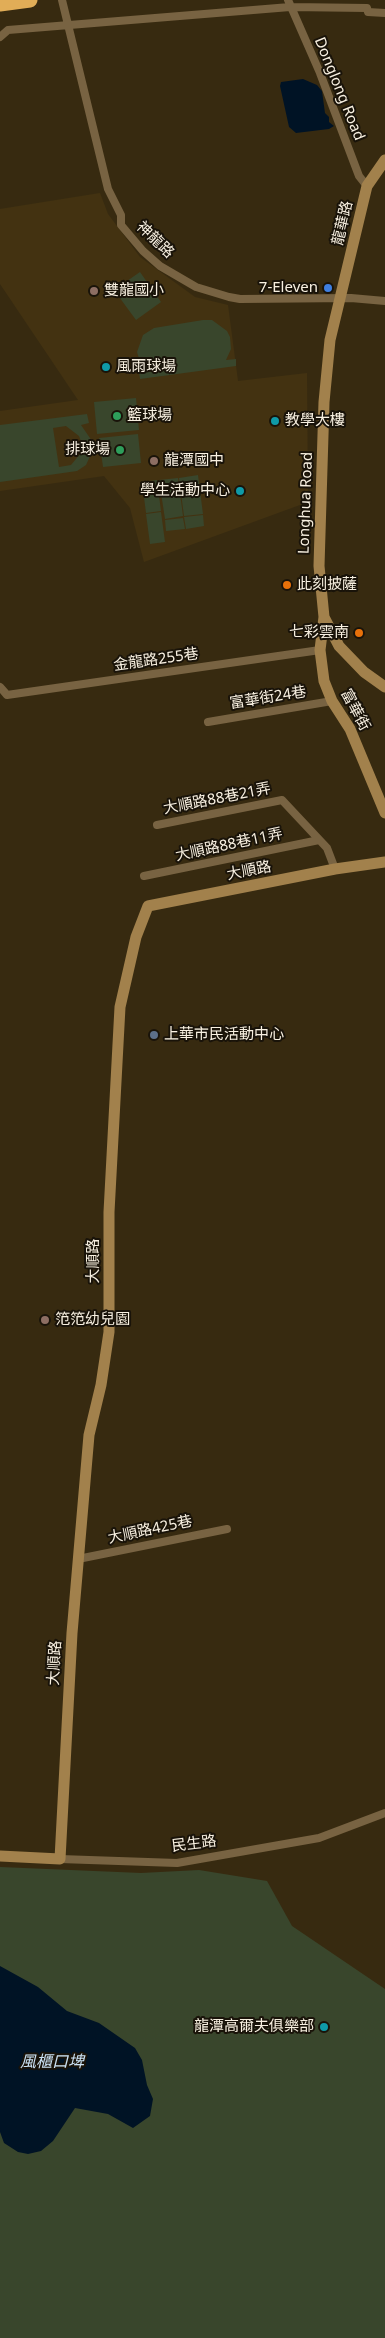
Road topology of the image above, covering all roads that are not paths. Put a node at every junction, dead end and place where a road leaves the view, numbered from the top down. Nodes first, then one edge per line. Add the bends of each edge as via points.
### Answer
1 (30, 0) edge
2 (62, 0) edge
3 (0, 4) edge
4 (289, 4) edge
5 (385, 13) edge
6 (68, 24) junction
7 (0, 37) edge
8 (385, 160) edge
9 (367, 186) junction
10 (340, 298) junction
11 (385, 301) edge
12 (324, 617) junction
13 (320, 650) junction
14 (0, 687) edge
15 (385, 687) edge
16 (332, 701) junction
17 (208, 722) dead end
18 (385, 813) edge
19 (157, 825) dead end
20 (320, 840) junction
21 (385, 862) edge
22 (335, 869) junction
23 (144, 876) dead end
24 (228, 1529) dead end
25 (78, 1559) junction
26 (385, 1813) edge
27 (1, 1854) edge
28 (60, 1859) junction

1 - 3 highway
2 - 6 street, 神龍路
4 - 5 street via 367,8 368,12
4 - 6 street
4 - 9 street, Donglong Road via 320,73 359,176
6 - 7 street via 8,30
6 - 10 street, 神龍路 via 108,189 122,216 121,225 143,251 187,282 229,297
8 - 9 street, 龍華路
9 - 10 street, 龍華路
10 - 11 street, 神龍路
10 - 12 street, Longhua Road via 330,340 324,402 319,566
12 - 13 street, 富華街
12 - 15 street, Longhua Road via 339,646 350,659
13 - 14 street, 金龍路255巷 via 7,695
13 - 16 street, 富華街 via 324,682
16 - 17 street, 富華街24巷
16 - 18 street, 富華街 via 350,729
19 - 20 street, 大順路88巷21弄 via 282,800
20 - 22 street via 327,848
20 - 23 street, 大順路88巷11弄
21 - 22 street, 大順路
22 - 25 street, 大順路 via 148,906 136,937 120,1007 109,1212 109,1332 89,1435
24 - 25 street, 大順路425巷
25 - 28 street, 大順路
26 - 28 street, 民生路 via 319,1838 177,1863
27 - 28 street, 民生路

